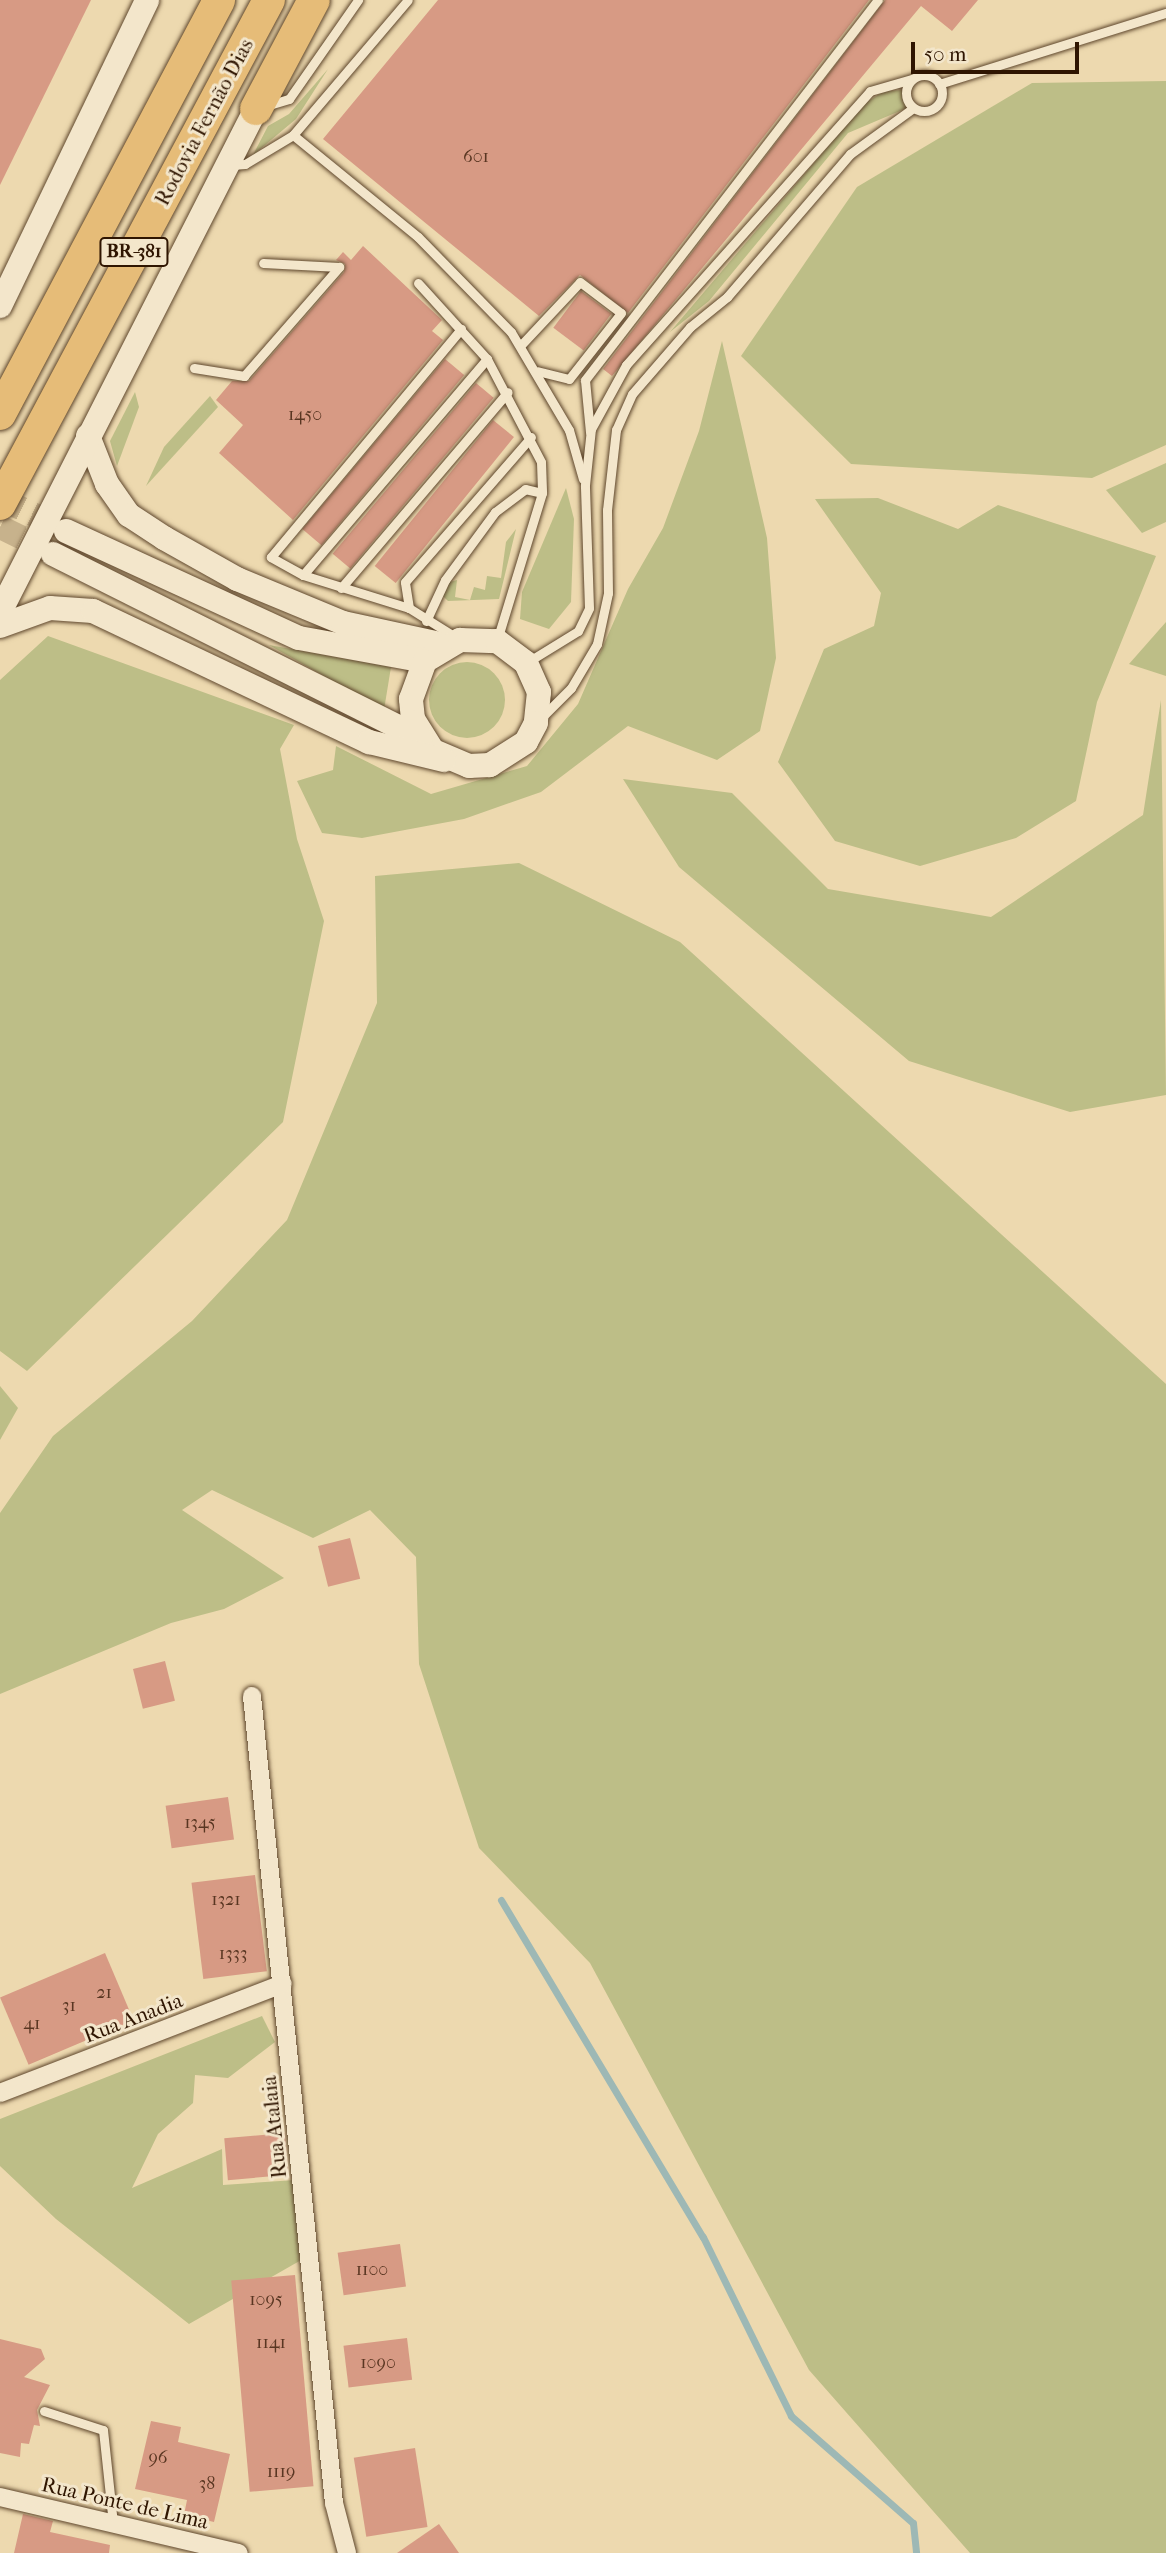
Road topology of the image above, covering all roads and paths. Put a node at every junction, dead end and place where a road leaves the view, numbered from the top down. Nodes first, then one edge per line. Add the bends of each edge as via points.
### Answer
1 (147, 0) edge
2 (219, 0) edge
3 (269, 0) edge
4 (314, 0) edge
5 (358, 0) edge
6 (408, 0) edge
7 (878, 0) edge
8 (1166, 13) edge
9 (912, 79) junction
10 (939, 84) junction
11 (913, 108) junction
12 (256, 109) junction
13 (293, 135) junction
14 (230, 165) junction
15 (263, 263) dead end
16 (418, 283) dead end
17 (0, 306) edge
18 (461, 329) junction
19 (521, 345) junction
20 (487, 359) junction
21 (194, 368) dead end
22 (538, 371) junction
23 (508, 392) junction
24 (0, 414) edge
25 (590, 433) junction
26 (88, 436) junction
27 (531, 437) junction
28 (585, 485) junction
29 (542, 493) junction
30 (0, 504) edge
31 (66, 531) tunnel mouth
32 (53, 554) tunnel mouth
33 (303, 575) junction
34 (341, 589) junction
35 (409, 608) junction
36 (0, 612) edge
37 (426, 621) junction
38 (0, 626) edge
39 (497, 641) junction
40 (452, 642) junction
41 (425, 661) junction
42 (526, 663) junction
43 (536, 723) junction
44 (421, 738) junction
45 (448, 761) junction
46 (251, 1696) dead end
47 (283, 1984) junction
48 (0, 2094) edge
49 (44, 2411) dead end
50 (0, 2497) edge
51 (113, 2523) junction
52 (239, 2553) edge
53 (347, 2553) edge

1 - 17 main road
2 - 24 highway, Rodovia Fernão Dias / BR-381
3 - 30 highway, Rodovia Fernão Dias / BR-381
4 - 12 highway, BR-381
5 - 12 lane via 289,99
6 - 13 lane
7 - 25 lane via 585,380
8 - 10 lane
9 - 10 lane via 929,76
9 - 11 lane via 905,94
9 - 25 lane via 870,91 842,120 626,365
10 - 11 lane via 936,106
11 - 43 lane via 850,154 727,297 690,327 632,394 616,430 607,510 608,593 597,644 571,688
12 - 14 main road, Rodovia Fernão Dias / BR-381
13 - 14 lane via 245,164
13 - 19 lane via 418,237
14 - 26 main road, Rodovia Fernão Dias / BR-381
15 - 21 lane via 339,267 244,376
16 - 18 lane
18 - 20 lane
18 - 33 lane via 271,557
19 - 22 lane
19 - 22 lane via 580,282 621,313 569,379
20 - 23 lane
20 - 33 lane
22 - 28 lane via 569,430
23 - 27 lane
23 - 34 lane
25 - 28 lane
26 - 36 main road, Rodovia Fernão Dias / BR-381
26 - 40 main road via 107,484 129,515 164,538 237,579 342,623
27 - 29 lane via 541,462
27 - 35 lane via 405,582
28 - 42 lane via 589,608 578,631
29 - 37 lane via 525,489 495,512 445,580
29 - 39 lane
31 - 41 main road via 299,638
32 - 44 main road
33 - 34 lane
34 - 35 lane
35 - 37 lane
37 - 40 lane
38 - 45 main road via 50,608 93,611 369,742
39 - 40 main road
39 - 42 main road
40 - 41 main road
41 - 44 main road via 411,699
42 - 43 main road via 538,692
43 - 45 main road via 510,756 469,766
44 - 45 main road
46 - 47 street, Rua Atalaia
47 - 48 street, Rua Anadia
47 - 53 street, Rua Atalaia via 334,2503
49 - 51 lane via 103,2430
50 - 51 street, Rua Ponte de Lima
51 - 52 street, Rua Ponte de Lima

